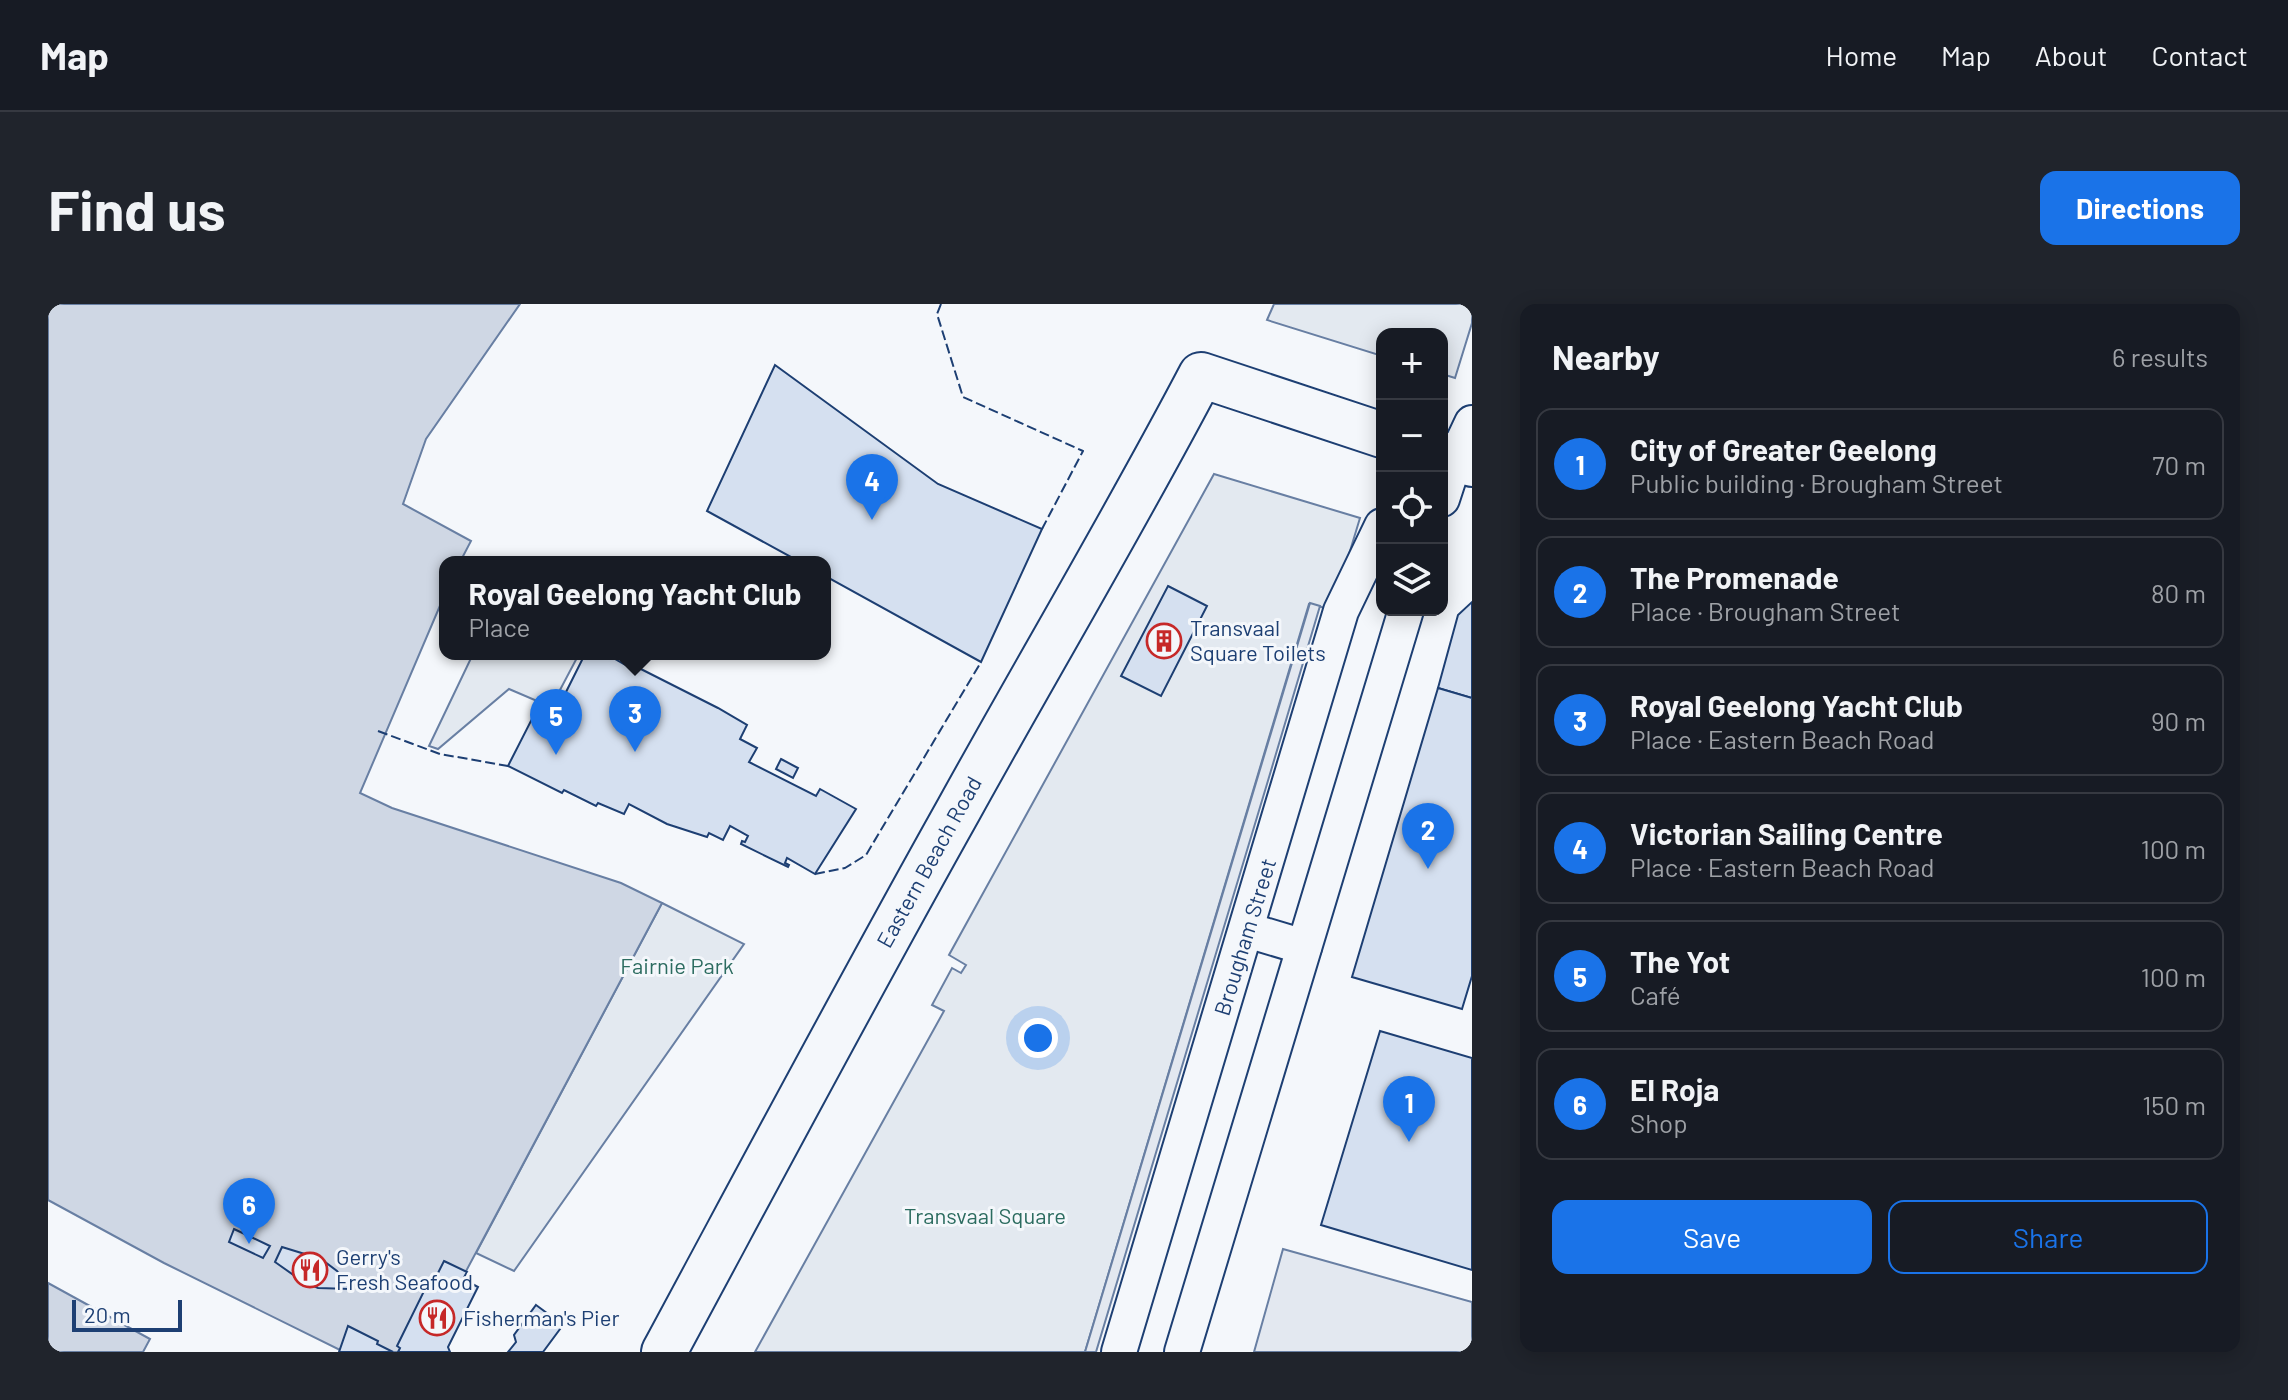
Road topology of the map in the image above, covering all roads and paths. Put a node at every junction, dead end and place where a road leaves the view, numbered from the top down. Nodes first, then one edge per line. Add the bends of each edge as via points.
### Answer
1 (1376, 433) edge
2 (1376, 540) edge
3 (1404, 616) edge
4 (1247, 930) junction
5 (1304, 947) junction
6 (664, 1352) edge
7 (1119, 1352) edge
8 (1182, 1352) edge

1 - 6 street, Eastern Beach Road via 1201,375 874,961
2 - 4 street, Brougham Street via 1341,611
3 - 5 street
4 - 5 street
4 - 7 street, Brougham Street
5 - 8 street

